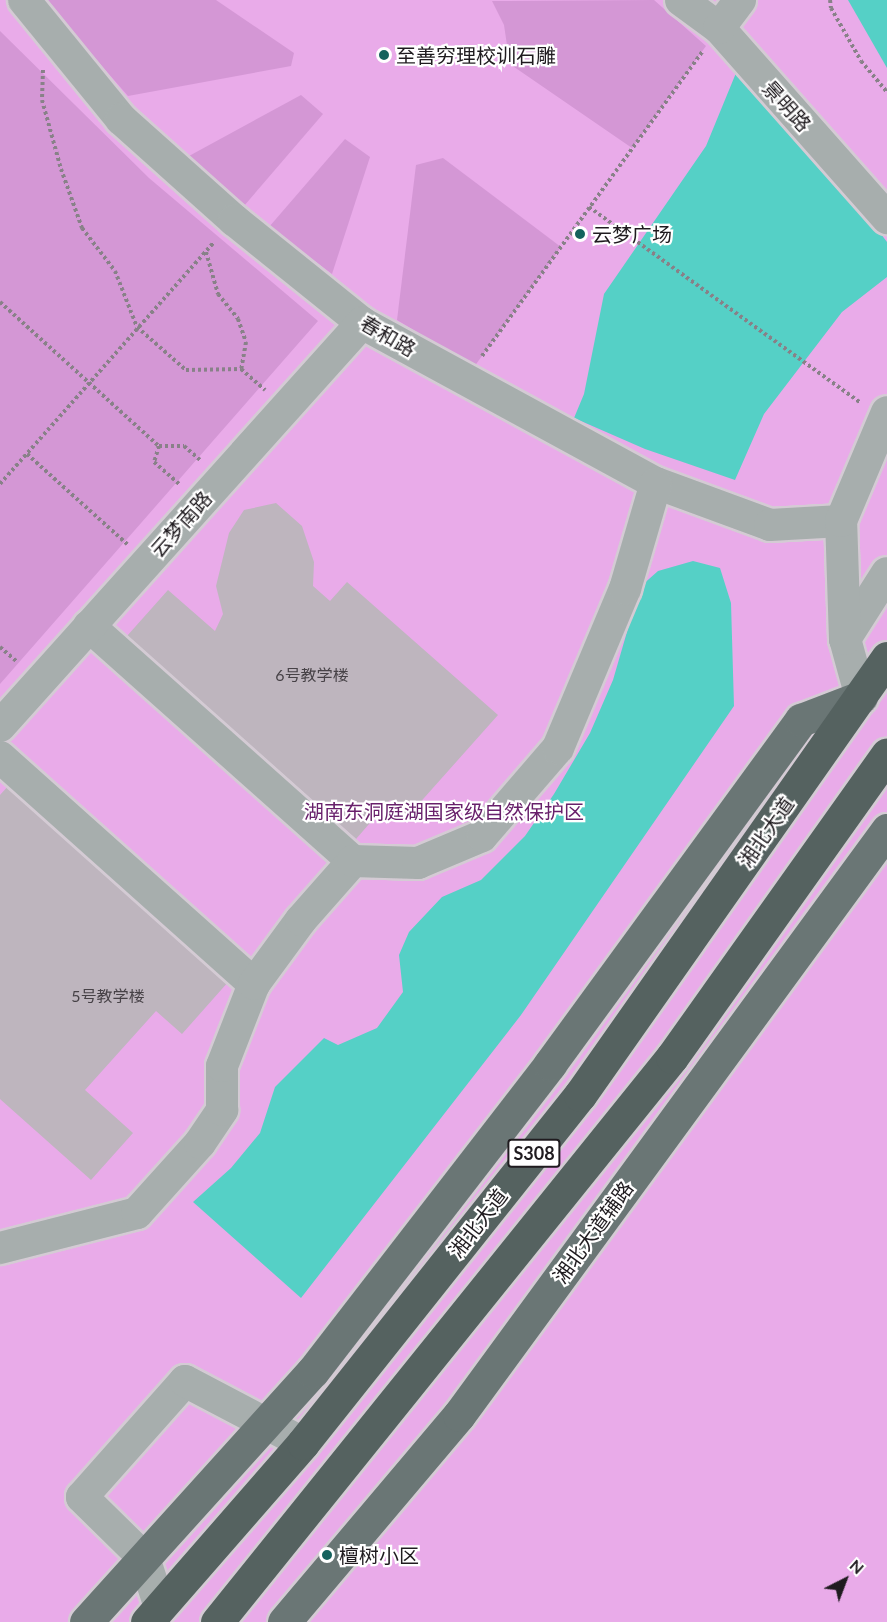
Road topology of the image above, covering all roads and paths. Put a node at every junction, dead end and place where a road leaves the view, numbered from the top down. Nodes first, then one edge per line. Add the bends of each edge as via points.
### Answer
1 (24, 0) edge
2 (681, 0) edge
3 (740, 0) edge
4 (830, 0) edge
5 (46, 28) junction
6 (719, 28) junction
7 (887, 92) edge
8 (589, 207) junction
9 (887, 218) edge
10 (234, 220) junction
11 (206, 251) junction
12 (0, 302) edge
13 (362, 323) junction
14 (137, 327) junction
15 (241, 369) junction
16 (465, 378) junction
17 (90, 381) junction
18 (286, 408) junction
19 (884, 415) edge
20 (159, 446) junction
21 (27, 454) junction
22 (220, 480) junction
23 (656, 483) junction
24 (0, 484) edge
25 (200, 503) junction
26 (841, 521) junction
27 (147, 562) junction
28 (887, 573) edge
29 (89, 626) junction
30 (845, 639) junction
31 (887, 658) edge
32 (861, 697) junction
33 (0, 726) edge
34 (887, 754) edge
35 (0, 757) edge
36 (887, 830) edge
37 (353, 861) junction
38 (254, 984) junction
39 (0, 1248) edge
40 (266, 1423) junction
41 (303, 1443) junction
42 (144, 1558) junction
43 (154, 1615) edge
44 (86, 1622) edge
45 (217, 1622) edge
46 (284, 1622) edge

1 - 5 lane, 春和路
2 - 6 lane, 景明路
3 - 6 lane
4 - 7 path via 861,61
5 - 10 lane, 春和路 via 121,119
5 - 14 path via 42,100 60,169 82,228 115,272
6 - 8 path
6 - 9 lane, 景明路
8 - 16 path
8 - 19 path
10 - 11 path
10 - 13 lane, 春和路
11 - 14 path
11 - 15 path via 218,294 238,319 246,342
12 - 17 path
13 - 16 lane, 春和路
13 - 18 lane, 云梦南路
14 - 15 path via 186,370
14 - 17 path
15 - 18 path
16 - 23 lane, 春和路
17 - 20 path
17 - 21 path
18 - 22 lane, 云梦南路
19 - 26 lane
20 - 22 path via 184,446
20 - 25 path via 154,462
21 - 24 path
21 - 27 path
22 - 25 lane, 云梦南路
23 - 26 lane, 春和路 via 770,525
23 - 37 lane via 625,589 558,748 482,836 418,863
25 - 27 lane, 云梦南路
26 - 30 lane
27 - 29 lane, 云梦南路
28 - 30 lane
29 - 33 lane, 云梦南路
29 - 37 lane
30 - 32 lane
31 - 32 highway, 湘北大道 / S308
32 - 40 main road via 801,720 550,1064 313,1371
32 - 41 highway, 湘北大道 / S308 via 580,1095
34 - 45 highway, S308 via 672,1057
35 - 38 lane
36 - 46 main road, 湘北大道辅路 via 459,1415
37 - 38 lane via 301,920
38 - 39 lane via 222,1066 222,1110 200,1143 137,1213
40 - 41 lane
40 - 42 main road
40 - 42 lane via 185,1381 82,1497
41 - 43 highway, 湘北大道 / S308
42 - 43 lane
42 - 44 main road

